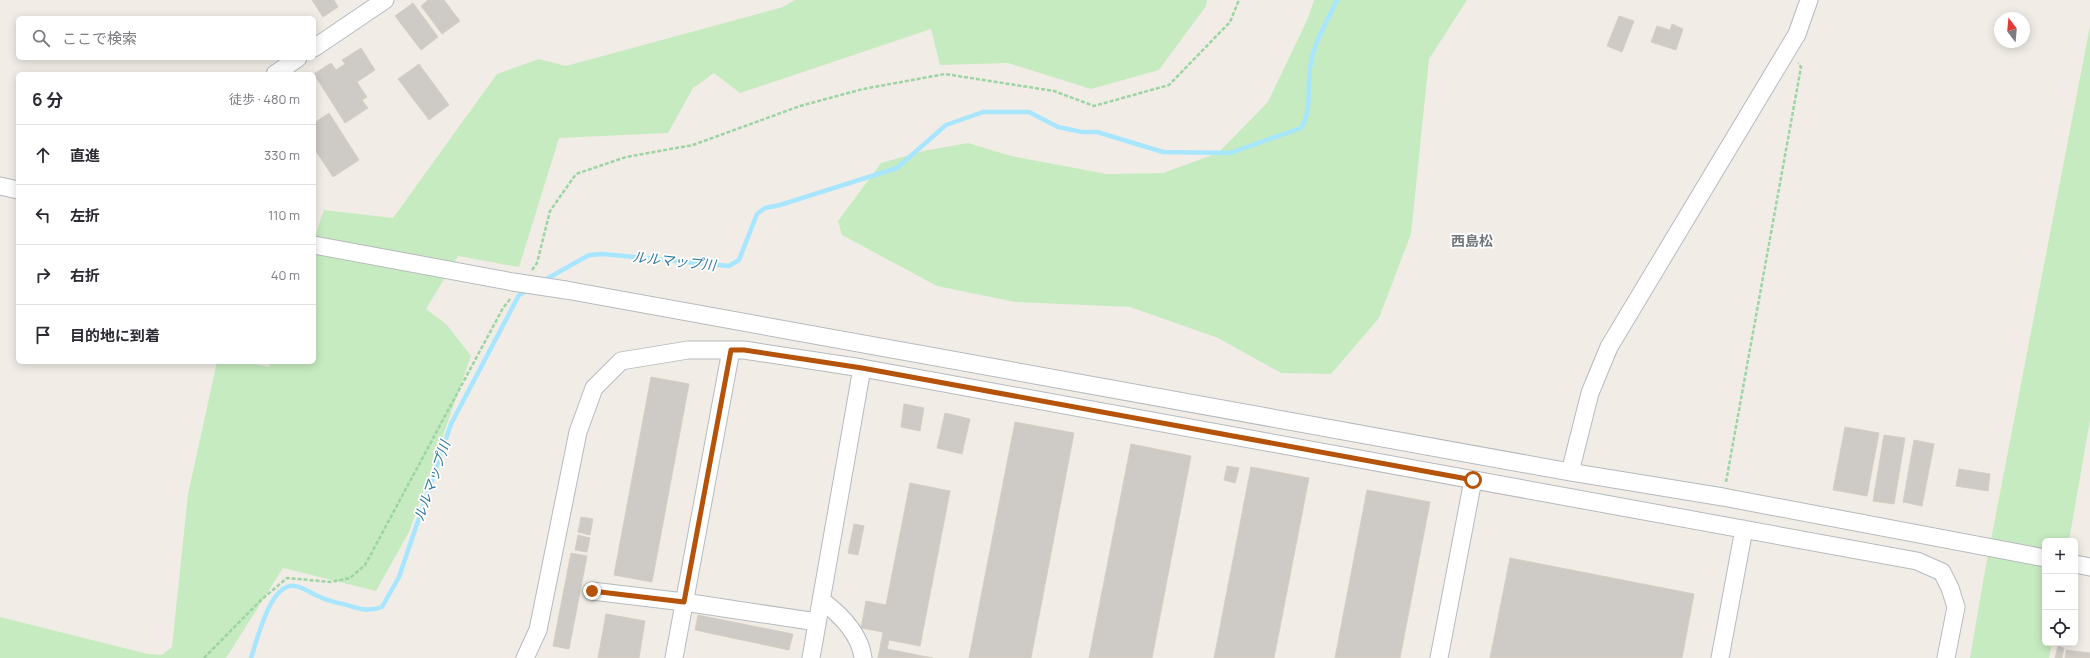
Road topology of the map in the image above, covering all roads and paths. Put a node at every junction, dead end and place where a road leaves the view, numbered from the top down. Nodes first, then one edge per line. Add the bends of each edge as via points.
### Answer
1 (385, 0) edge
2 (1239, 0) edge
3 (1809, 0) edge
4 (316, 47) edge
5 (1788, 50) junction
6 (295, 60) edge
7 (278, 72) edge
8 (0, 186) edge
9 (16, 190) edge
10 (316, 245) edge
11 (518, 284) junction
12 (731, 350) junction
13 (862, 368) junction
14 (1570, 472) junction
15 (1473, 480) junction
16 (1723, 496) junction
17 (1744, 529) junction
18 (2042, 557) edge
19 (2078, 565) edge
20 (2090, 567) edge
21 (592, 591) dead end
22 (821, 600) junction
23 (684, 602) junction
24 (817, 622) junction
25 (204, 658) edge
26 (525, 658) edge
27 (674, 658) edge
28 (811, 658) edge
29 (863, 658) edge
30 (1439, 658) edge
31 (1720, 658) edge
32 (1946, 658) edge

1 - 4 street
2 - 11 path via 1230,22 1170,86 1094,106 1054,91 945,74 863,89 789,110 693,145 626,157 576,174 550,211 537,263
3 - 5 street via 1797,34
5 - 14 street via 1609,347 1590,393
5 - 16 path via 1801,67
6 - 7 street
8 - 9 street
10 - 11 street
11 - 14 street, bridge via 566,290
11 - 25 path via 365,565 350,578 331,582 287,578 260,600
12 - 13 street
12 - 23 street
12 - 26 street via 688,350 621,361 594,388 578,432 538,630
13 - 15 street
13 - 22 street
14 - 16 street
15 - 17 street
15 - 30 street
16 - 18 street
17 - 31 street
17 - 32 street via 1917,561 1942,572 1956,607
19 - 20 street
21 - 23 street
22 - 24 street
22 - 29 street via 845,621 856,638
23 - 24 street
23 - 27 street
24 - 28 street

